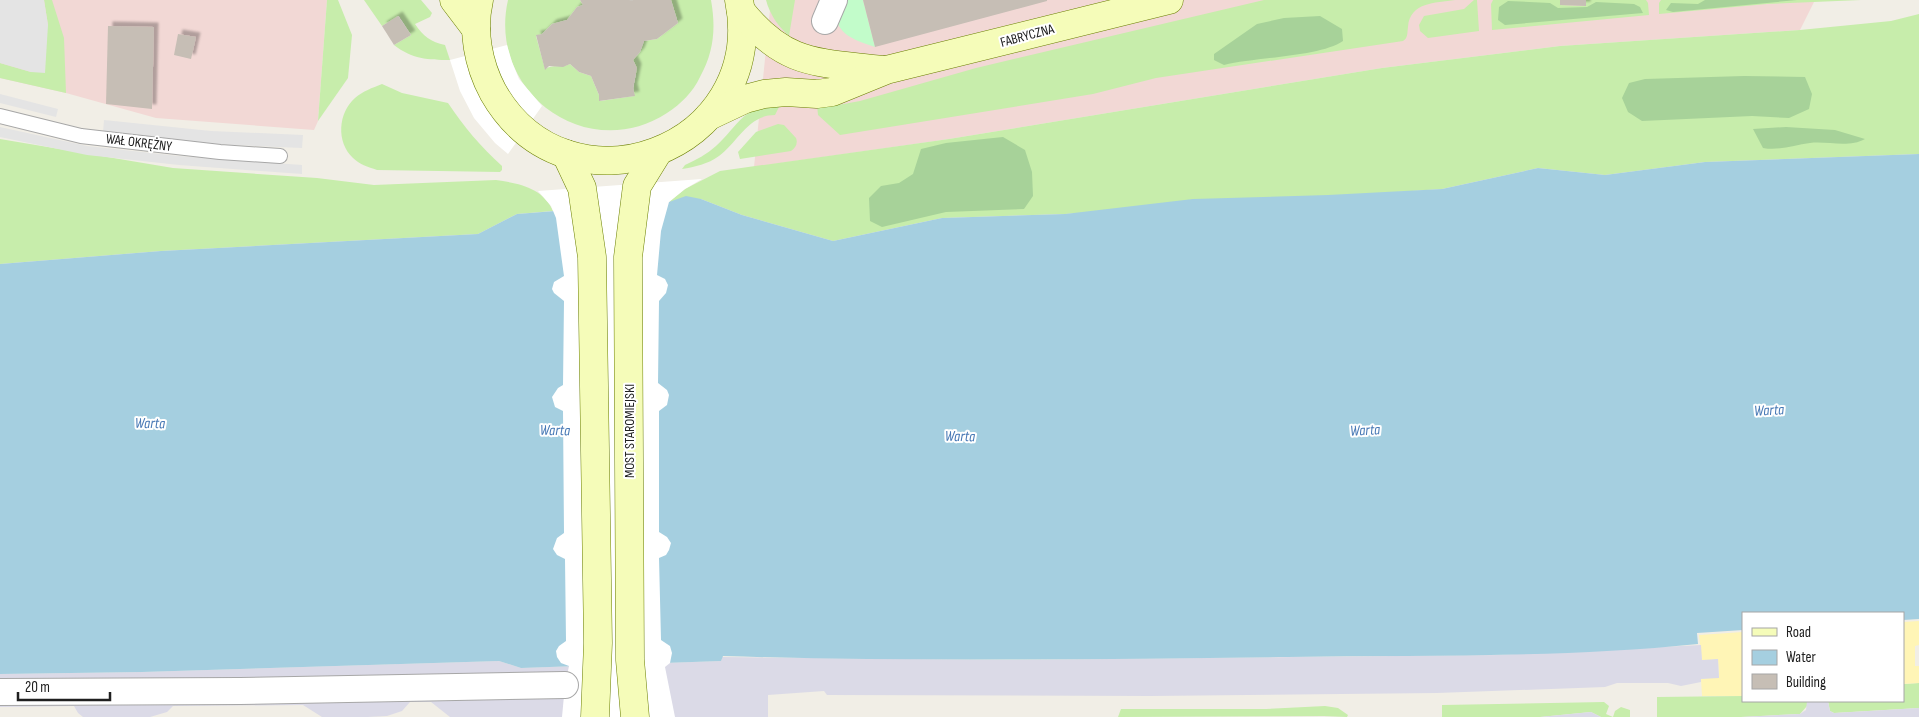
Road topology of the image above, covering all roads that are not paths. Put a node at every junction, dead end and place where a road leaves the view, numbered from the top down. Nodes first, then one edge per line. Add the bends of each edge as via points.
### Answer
1 (454, 0) edge
2 (479, 0) edge
3 (1169, 0) edge
4 (740, 5) edge
5 (476, 29) junction
6 (886, 70) junction
7 (0, 116) edge
8 (709, 116) junction
9 (658, 152) junction
10 (566, 154) junction
11 (280, 156) dead end
12 (565, 685) dead end
13 (0, 692) edge
14 (595, 717) edge
15 (635, 717) edge

1 - 5 main road
2 - 5 main road
3 - 6 main road, FABRYCZNA
4 - 6 main road, FABRYCZNA via 756,29 793,55 810,62
4 - 8 main road via 742,34 739,57 732,79
5 - 10 main road via 479,56 487,82 501,106 519,126
6 - 8 main road, FABRYCZNA via 832,92 764,94
7 - 11 lane, WAŁ OKRĘŻNY via 81,136
8 - 9 main road via 694,131
9 - 10 main road via 612,161
9 - 15 main road, MOST STAROMIEJSKI via 637,186 628,257 630,660
10 - 14 main road via 582,188 592,256 598,643
12 - 13 street

